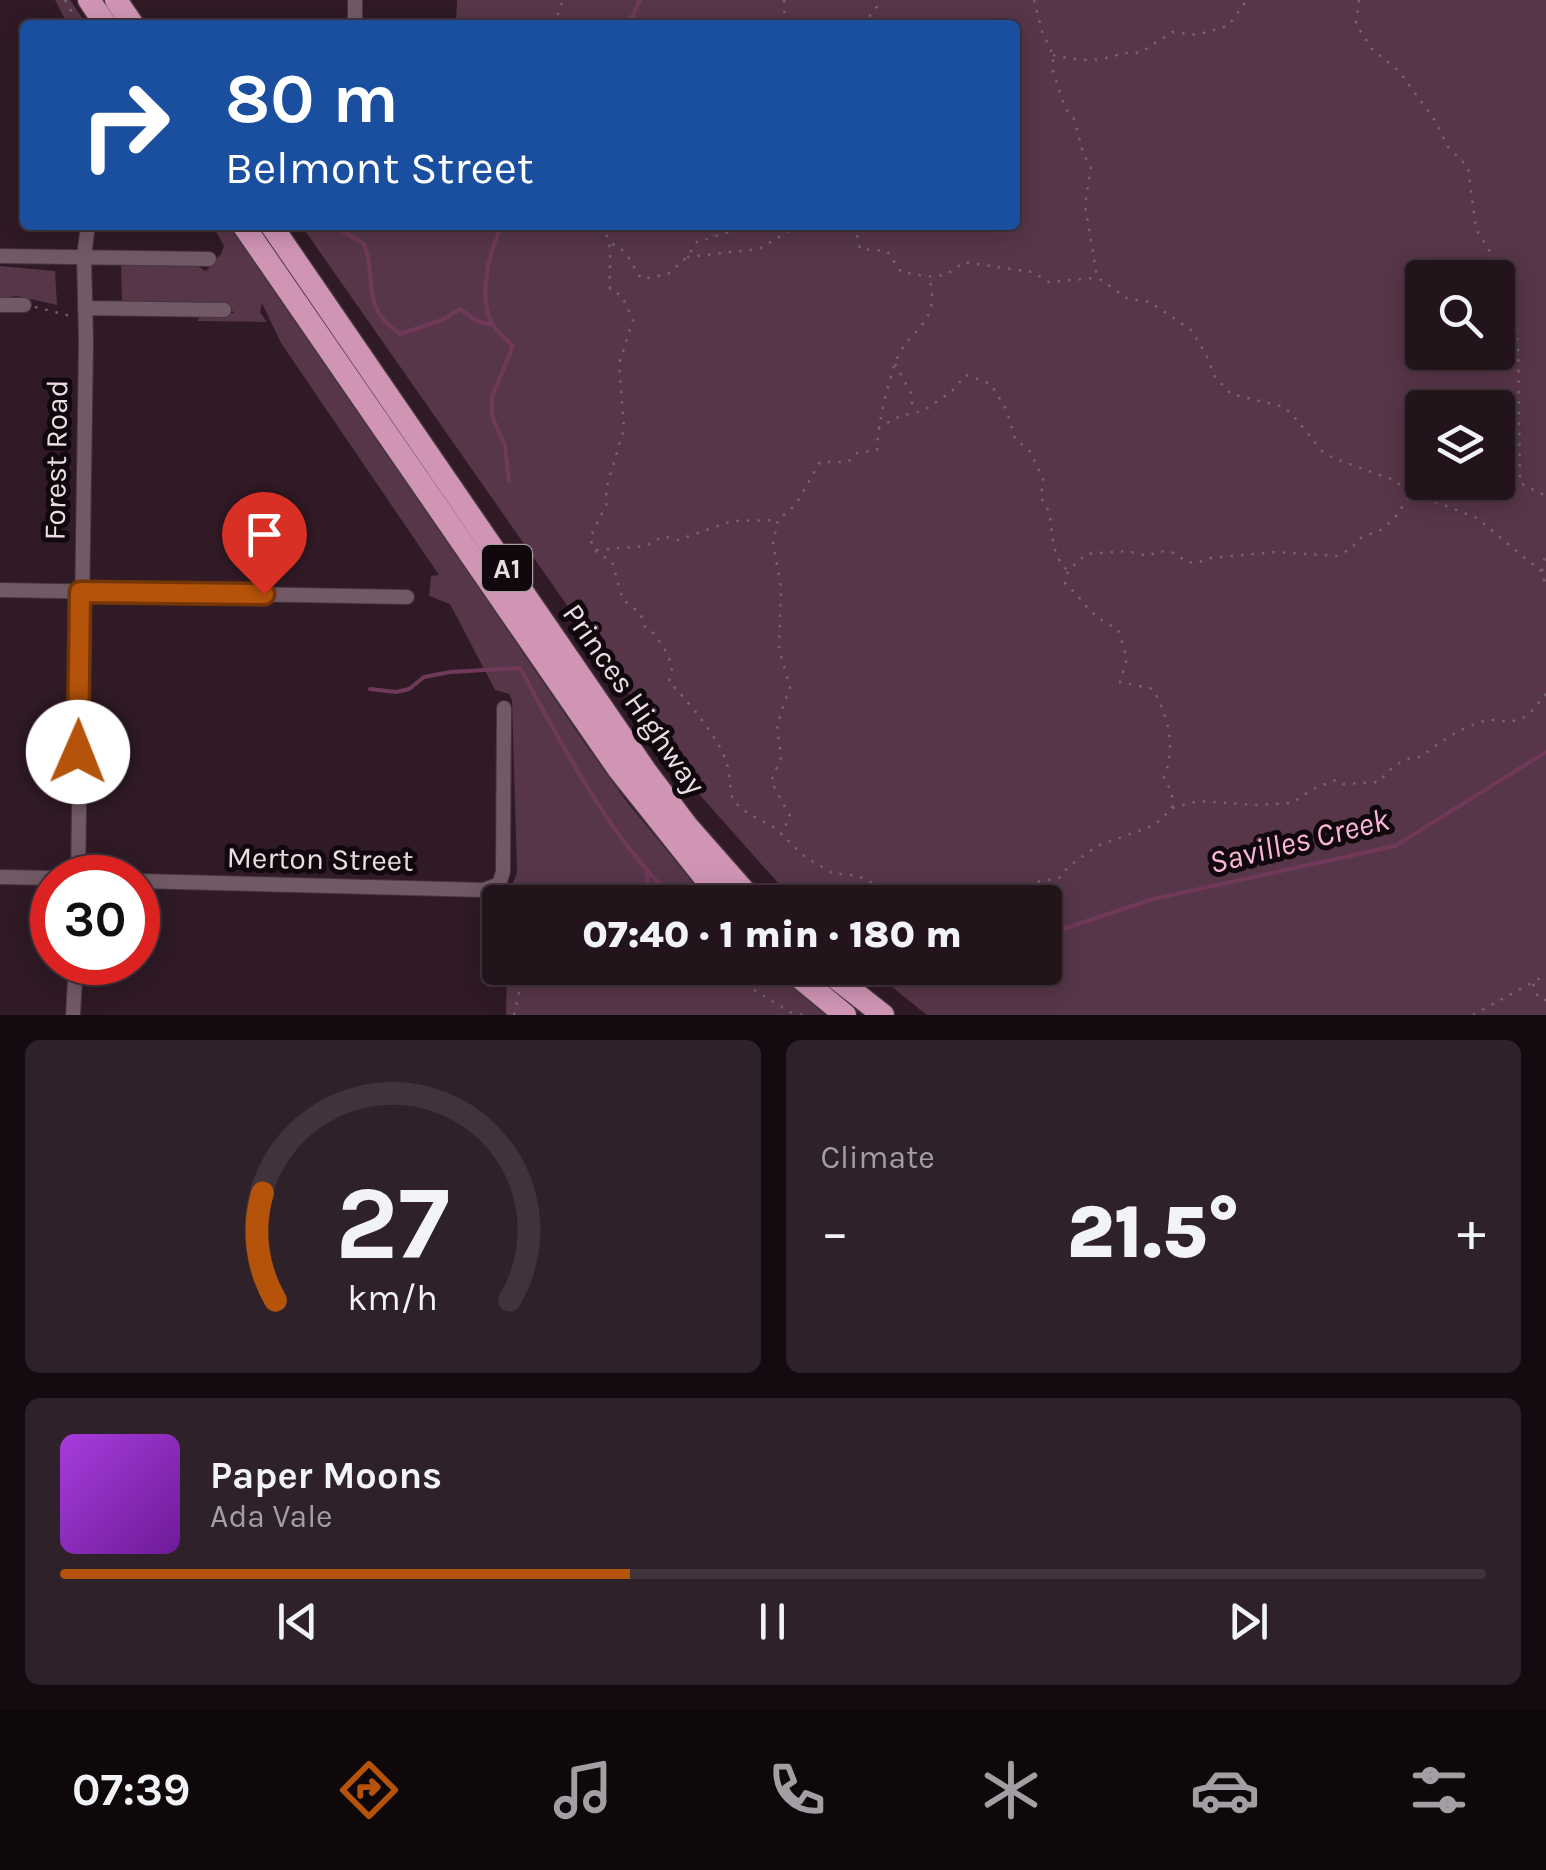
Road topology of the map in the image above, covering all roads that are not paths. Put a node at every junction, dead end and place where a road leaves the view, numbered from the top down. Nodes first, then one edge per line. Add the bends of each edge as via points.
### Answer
1 (87, 230) edge
2 (246, 230) edge
3 (273, 230) edge
4 (0, 256) edge
5 (84, 257) junction
6 (209, 260) dead end
7 (0, 305) edge
8 (24, 306) road end
9 (224, 310) dead end
10 (81, 314) junction
11 (0, 590) edge
12 (80, 592) junction
13 (408, 597) dead end
14 (504, 708) dead end
15 (78, 855) edge
16 (0, 877) edge
17 (30, 878) edge
18 (160, 882) edge
19 (710, 885) edge
20 (739, 885) edge
21 (75, 985) edge
22 (809, 985) edge
23 (845, 985) edge
24 (73, 1015) edge
25 (845, 1015) edge
26 (883, 1015) edge

1 - 5 street, Forest Road
2 - 19 highway, Princes Highway / A1 via 619,770
3 - 20 highway, Princes Highway / A1 via 645,770
4 - 5 street
5 - 6 street
5 - 10 street, Forest Road
7 - 8 street
9 - 10 street
10 - 12 street, Forest Road
11 - 12 street
12 - 13 street
12 - 15 street, Forest Road
14 - 18 street, Merton Street via 499,884 484,890
16 - 17 street
21 - 24 street
22 - 25 highway
23 - 26 highway

